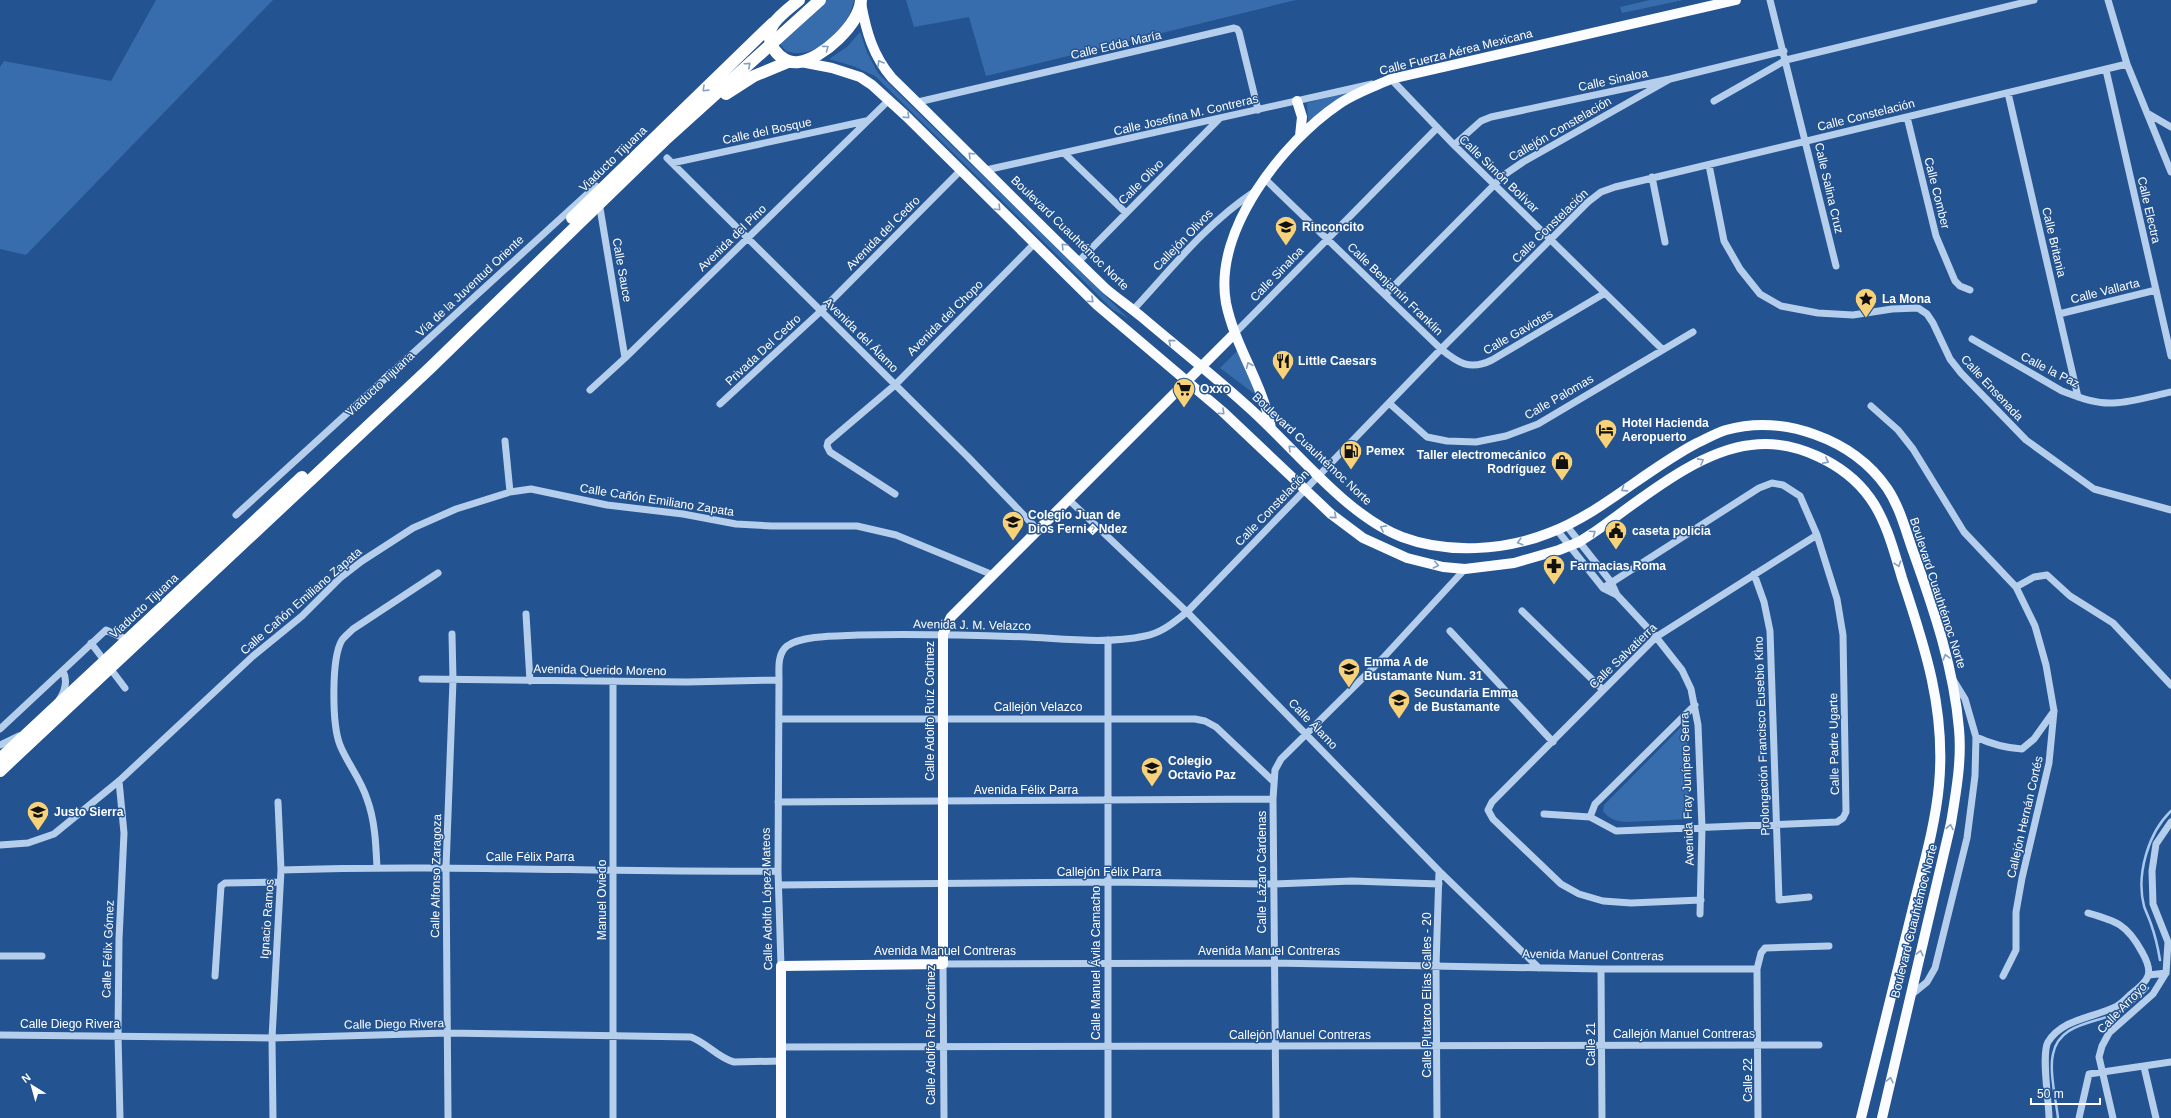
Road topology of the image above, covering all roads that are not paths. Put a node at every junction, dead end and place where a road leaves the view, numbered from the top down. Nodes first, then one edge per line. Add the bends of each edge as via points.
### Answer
1 (799, 0) edge
2 (820, 0) edge
3 (1736, 0) edge
4 (1770, 0) edge
5 (2034, 0) edge
6 (2108, 0) edge
7 (861, 1) edge
8 (774, 23) junction
9 (1784, 51) junction
10 (1786, 60) junction
11 (794, 62) junction
12 (2127, 64) junction
13 (2106, 70) junction
14 (1391, 79) junction
15 (1670, 79) junction
16 (2008, 92) junction
17 (889, 100) junction
18 (1297, 101) junction
19 (1714, 101) dead end
20 (918, 102) junction
21 (1258, 110) junction
22 (2147, 113) junction
23 (1907, 117) junction
24 (1219, 119) junction
25 (866, 121) junction
26 (2171, 127) edge
27 (1437, 128) junction
28 (1300, 136) junction
29 (1806, 141) junction
30 (1454, 145) junction
31 (1064, 153) junction
32 (670, 160) joint
33 (1709, 165) junction
34 (961, 170) junction
35 (986, 170) junction
36 (631, 172) junction
37 (2171, 172) edge
38 (1652, 177) junction
39 (1264, 178) junction
40 (1494, 185) junction
41 (596, 186) joint
42 (1255, 192) junction
43 (1126, 213) junction
44 (748, 237) junction
45 (1327, 238) junction
46 (1551, 240) junction
47 (1666, 242) dead end
48 (1034, 244) junction
49 (1079, 261) junction
50 (1836, 266) dead end
51 (1970, 290) dead end
52 (2156, 290) junction
53 (1605, 293) junction
54 (1385, 294) junction
55 (1133, 310) junction
56 (821, 311) junction
57 (2059, 314) junction
58 (1693, 332) dead end
59 (1235, 333) junction
60 (1972, 339) dead end
61 (1440, 349) junction
62 (1662, 349) junction
63 (2171, 356) edge
64 (625, 358) junction
65 (1201, 367) junction
66 (1188, 381) junction
67 (894, 385) junction
68 (590, 390) dead end
69 (2171, 392) edge
70 (2078, 397) junction
71 (1389, 402) junction
72 (720, 404) dead end
73 (1871, 406) dead end
74 (380, 410) junction
75 (1271, 428) junction
76 (505, 441) dead end
77 (1319, 475) junction
78 (1305, 490) junction
79 (510, 492) junction
80 (896, 494) dead end
81 (1068, 498) junction
82 (2171, 510) edge
83 (236, 515) dead end
84 (1562, 527) junction
85 (1038, 530) junction
86 (1817, 535) junction
87 (1574, 544) junction
88 (1465, 569) junction
89 (438, 573) dead end
90 (1754, 574) junction
91 (993, 575) junction
92 (1611, 582) junction
93 (2016, 587) junction
94 (1603, 588) junction
95 (1617, 595) junction
96 (1522, 611) dead end
97 (1186, 612) junction
98 (526, 614) dead end
99 (1450, 631) dead end
100 (452, 634) dead end
101 (943, 634) junction
102 (1656, 637) junction
103 (1108, 640) junction
104 (90, 644) junction
105 (135, 644) dead end
106 (63, 671) junction
107 (422, 679) dead end
108 (1952, 679) junction
109 (453, 680) junction
110 (530, 680) junction
111 (779, 680) junction
112 (613, 681) junction
113 (2171, 685) edge
114 (125, 688) dead end
115 (1603, 690) junction
116 (1695, 705) junction
117 (2054, 711) junction
118 (943, 718) junction
119 (1107, 718) junction
120 (779, 719) junction
121 (0, 729) edge
122 (1307, 734) junction
123 (1976, 737) junction
124 (1553, 742) junction
125 (0, 745) edge
126 (0, 759) edge
127 (0, 771) edge
128 (119, 781) junction
129 (1273, 781) junction
130 (1273, 799) junction
131 (943, 800) junction
132 (1107, 801) junction
133 (278, 802) dead end
134 (778, 802) junction
135 (1544, 814) dead end
136 (1590, 817) junction
137 (2171, 822) edge
138 (1777, 825) junction
139 (1702, 828) junction
140 (0, 845) edge
141 (377, 868) junction
142 (446, 868) junction
143 (613, 869) junction
144 (281, 870) junction
145 (778, 871) junction
146 (1439, 871) junction
147 (280, 882) junction
148 (1107, 882) junction
149 (942, 883) junction
150 (1274, 884) junction
151 (1439, 884) junction
152 (780, 885) junction
153 (1809, 897) dead end
154 (1701, 900) junction
155 (2088, 913) dead end
156 (1700, 914) dead end
157 (1829, 946) dead end
158 (0, 956) edge
159 (42, 956) dead end
160 (1108, 963) junction
161 (1273, 963) junction
162 (943, 964) junction
163 (781, 966) junction
164 (1436, 966) junction
165 (1539, 968) junction
166 (1601, 969) junction
167 (1757, 969) junction
168 (2166, 973) junction
169 (2149, 975) junction
170 (216, 976) dead end
171 (2003, 976) dead end
172 (1909, 997) junction
173 (447, 1033) junction
174 (0, 1035) edge
175 (118, 1035) junction
176 (612, 1035) junction
177 (272, 1038) junction
178 (1759, 1044) junction
179 (1437, 1045) junction
180 (1602, 1045) junction
181 (1819, 1045) dead end
182 (945, 1046) junction
183 (1108, 1046) junction
184 (1274, 1046) junction
185 (780, 1047) junction
186 (781, 1061) junction
187 (2171, 1062) edge
188 (2144, 1067) junction
189 (2103, 1073) junction
190 (274, 1116) edge
191 (120, 1118) edge
192 (448, 1118) edge
193 (613, 1118) edge
194 (781, 1118) edge
195 (944, 1118) edge
196 (1108, 1118) edge
197 (1276, 1118) edge
198 (1437, 1118) edge
199 (1602, 1118) edge
200 (1758, 1118) edge
201 (1861, 1118) edge
202 (1882, 1118) edge
203 (2049, 1118) edge
204 (2079, 1118) edge
205 (2112, 1118) edge
206 (2156, 1118) edge

1 - 8 highway, Viaducto Tijuana
36 -> 2 highway, Viaducto Tijuana
3 - 14 main road, Calle Fuerza Aérea Mexicana
4 - 9 street, Calle Salina Cruz
5 - 10 street
6 - 12 street
11 -> 7 highway via 822,51 846,32
20 -> 7 main road, Boulevard Cuauhtémoc Norte via 882,67 865,25
8 - 11 highway via 771,34 774,51
8 -> 74 highway, Viaducto Tijuana
9 - 10 street, Calle Salina Cruz
9 - 15 street, Calle Sinaloa
10 - 19 street
10 - 29 street, Calle Salina Cruz
11 - 17 main road, Boulevard Cuauhtémoc Norte via 832,68 860,77
11 - 36 highway via 737,85
12 - 13 street, Calle Constelación
12 - 22 street
13 - 16 street, Calle Constelación
13 - 52 street, Calle Electra
14 - 18 street, Calle Josefina M. Contreras
14 - 27 street, Calle Simón Bolívar
14 - 28 main road, Calle Fuerza Aérea Mexicana via 1355,94
15 - 30 street, Calle Sinaloa via 1491,118 1482,121
15 - 40 street, Callejón Constelación via 1523,162
16 - 23 street, Calle Constelación
16 - 57 street, Calle Britania
17 - 25 street, Avenida del Pino
17 -> 34 main road, Boulevard Cuauhtémoc Norte
18 - 21 street, Calle Josefina M. Contreras
18 - 28 main road via 1302,117
20 - 21 street, Calle Edda María via 1234,28 1239,32
35 -> 20 main road, Boulevard Cuauhtémoc Norte
21 - 24 street, Calle Josefina M. Contreras
22 - 26 street
22 - 37 street
23 - 29 street, Calle Constelación
23 - 51 street, Calle Comber via 1936,236 1960,286
24 - 31 street, Calle Josefina M. Contreras
24 - 43 street, Calle Olivo
25 - 32 street, Calle del Bosque
25 - 44 street, Avenida del Pino
27 - 30 street, Calle Simón Bolívar
27 - 45 street, Calle Sinaloa
28 - 39 main road, Calle Fuerza Aérea Mexicana
29 - 33 street, Calle Constelación
29 - 50 street, Calle Salina Cruz
30 - 40 street, Calle Simón Bolívar
31 - 35 street, Calle Josefina M. Contreras
31 - 43 street
32 - 44 street, Avenida del Álamo
33 - 38 street, Calle Constelación
33 - 82 street, Calle Ensenada via 1724,241 1740,269 1760,294 1781,306 1818,313 1853,315 1918,308 1927,314 1933,323 1950,360 2026,440 2094,489
34 -> 48 main road, Boulevard Cuauhtémoc Norte
34 - 56 street, Avenida del Cedro
49 -> 35 main road, Boulevard Cuauhtémoc Norte
36 - 74 highway, Viaducto Tijuana
38 - 46 street, Calle Constelación via 1615,186 1602,192 1588,202
38 - 47 street
39 - 42 main road, Calle Fuerza Aérea Mexicana
39 - 45 street, Calle Benjamín Franklin
40 - 46 street, Calle Simón Bolívar
40 - 54 street, Callejón Constelación
41 - 64 street, Calle Sauce
41 - 83 street, Vía de la Juventud Oriente
42 - 55 street, Callejón Olivos via 1233,206 1210,226
42 - 59 main road, Calle Fuerza Aérea Mexicana via 1235,234 1227,266 1226,302
43 - 49 street, Calle Olivo
44 - 56 street, Avenida del Álamo
44 - 64 street, Avenida del Pino
45 - 54 street, Calle Benjamín Franklin
45 - 59 street, Calle Sinaloa
46 - 53 street, Calle Simón Bolívar
46 - 61 street, Calle Constelación
48 -> 66 main road, Boulevard Cuauhtémoc Norte via 1107,315
48 - 67 street, Avenida del Chopo
49 - 55 main road, Boulevard Cuauhtémoc Norte via 1110,292
52 - 57 street, Calle Vallarta
52 - 63 street, Calle Electra
53 - 61 street, Calle Gaviotas via 1480,366 1466,365
53 - 62 street, Calle Simón Bolívar
54 - 61 street, Calle Benjamín Franklin
65 -> 55 main road, Boulevard Cuauhtémoc Norte
56 - 67 street, Avenida del Álamo
56 - 72 street, Privada Del Cedro
57 - 70 street, Calle Britania
58 - 62 street, Calle Palomas
59 - 65 main road, Calle Adolfo Ruíz Cortinez
75 -> 59 main road, Calle Fuerza Aérea Mexicana via 1268,410
60 - 70 street, Calle la Paz via 2062,391
61 - 71 street, Calle Constelación
62 - 71 street, Calle Palomas via 1538,424 1506,436 1476,442 1427,437
64 - 68 street, Avenida del Pino
65 - 66 main road, Calle Adolfo Ruíz Cortinez
65 - 75 main road, Boulevard Cuauhtémoc Norte
66 -> 78 main road, Boulevard Cuauhtémoc Norte
66 - 81 main road, Calle Adolfo Ruíz Cortinez
67 - 80 street, Avenida del Chopo via 828,442 827,446 830,452
67 - 85 street, Avenida del Álamo
69 - 70 street, Calle la Paz via 2113,403
71 - 77 street, Calle Constelación
73 - 93 street, Callejón Hernán Cortés via 1898,430 1913,448 1964,532
74 - 126 highway, Viaducto Tijuana
74 - 127 highway, Viaducto Tijuana
77 -> 75 main road, Boulevard Cuauhtémoc Norte
76 - 79 street
77 - 78 street, Calle Constelación
84 -> 77 main road, Boulevard Cuauhtémoc Norte via 1510,545 1489,548 1470,548 1408,539 1374,523
78 -> 88 main road, Boulevard Cuauhtémoc Norte via 1346,527 1383,548 1407,558 1443,567
78 - 97 street, Calle Constelación
79 - 91 street, Calle Cañón Emiliano Zapata via 531,489 608,505 683,514 736,524 857,526 896,535
79 - 128 street, Calle Cañón Emiliano Zapata via 456,509 413,528 362,561 340,578 302,616 253,656
81 - 85 main road, Calle Adolfo Ruíz Cortinez
81 - 97 street, Calle Álamo
84 - 87 street
108 -> 84 main road, Boulevard Cuauhtémoc Norte via 1920,572 1900,515 1887,489 1849,451 1817,435 1772,426 1725,430 1695,444
85 - 91 main road, Calle Adolfo Ruíz Cortinez
86 - 90 street, Calle Salvatierra
86 - 92 street, Calle Padre Ugarte via 1800,496 1783,484 1772,483 1759,488
86 - 138 street, Calle Padre Ugarte via 1837,599 1844,635 1846,812 1837,822
87 - 88 main road, Boulevard Cuauhtémoc Norte via 1514,563
87 - 92 street, Avenida Fray Junípero Serra
87 - 94 street, Avenida Fray Junípero Serra
87 -> 201 main road, Boulevard Cuauhtémoc Norte via 1704,458 1754,444 1794,448 1825,460 1837,466 1870,498 1893,550 1929,662 1937,698 1941,761 1935,816
88 - 122 street, Calle Lázaro Cárdenas via 1427,612
89 - 141 street via 353,629 342,639 339,650 334,698 336,730 340,744 368,799 376,843
90 - 102 street, Calle Salvatierra
90 - 138 street, Prolongación Francisco Eusebio Kino via 1764,602 1770,631
91 - 101 main road, Calle Adolfo Ruíz Cortinez via 951,617
92 - 94 street, Calle Padre Ugarte
92 - 95 street, Avenida Fray Junípero Serra
93 - 113 street via 2034,577 2047,575 2070,596 2113,623
93 - 117 street, Callejón Hernán Cortés via 2035,626 2046,665
94 - 95 street, Avenida Fray Junípero Serra
95 - 102 street, Avenida Fray Junípero Serra
96 - 115 street
97 - 103 street, Avenida J. M. Velazco via 1161,631 1146,636
97 - 122 street, Calle Álamo
98 - 110 street
99 - 124 street
100 - 109 street, Calle Alfonso Zaragoza
101 - 103 street, Avenida J. M. Velazco
101 - 111 street, Avenida J. M. Velazco via 830,636 796,642 783,651
101 - 118 main road, Calle Adolfo Ruíz Cortinez
102 - 115 street, Calle Salvatierra
102 - 116 street, Avenida Fray Junípero Serra via 1682,670
103 - 119 street, Calle Manuel Ávila Camacho
104 - 105 street via 106,630
104 - 106 street
104 - 114 street
106 - 121 street
106 - 125 street via 67,678 60,698 32,727
107 - 109 street, Avenida Querido Moreno
108 - 123 street via 1965,699
172 -> 108 main road, Boulevard Cuauhtémoc Norte via 1942,867 1958,780 1959,728
109 - 110 street, Avenida Querido Moreno
109 - 142 street, Calle Alfonso Zaragoza
110 - 112 street, Avenida Querido Moreno
111 - 112 street, Avenida Querido Moreno
111 - 120 street, Calle Adolfo López Mateos
112 - 143 street, Manuel Oviedo
115 - 124 street, Calle Salvatierra
116 - 136 street via 1595,804
116 - 139 street, Avenida Fray Junípero Serra
117 - 123 street via 2034,739 2022,749 1988,743
117 - 171 street, Callejón Hernán Cortés via 2049,763 2016,912 2016,950
118 - 119 street, Callejón Velazco
118 - 120 street, Callejón Velazco
118 - 131 main road, Calle Adolfo Ruíz Cortinez
119 - 129 street, Callejón Velazco via 1195,718 1205,721 1216,727
119 - 132 street, Calle Manuel Ávila Camacho
120 - 134 street, Calle Adolfo López Mateos
122 - 129 street, Calle Lázaro Cárdenas via 1277,765
122 - 146 street, Calle Álamo
123 - 172 street via 1975,776 1968,838 1935,968 1927,982
124 - 154 street, Calle Salvatierra via 1492,802 1488,810 1493,819 1561,884 1579,894 1603,901 1631,903
128 - 140 street, Calle Cañón Emiliano Zapata via 54,834 28,843
128 - 175 street, Calle Félix Gómez via 124,846 119,939
129 - 130 street, Calle Lázaro Cárdenas
130 - 132 street, Avenida Félix Parra
130 - 150 street, Calle Lázaro Cárdenas
131 - 132 street, Avenida Félix Parra
131 - 134 street, Avenida Félix Parra
131 - 149 main road, Calle Adolfo Ruíz Cortinez
132 - 148 street, Calle Manuel Ávila Camacho
133 - 144 street, Ignacio Ramos
134 - 145 street, Calle Adolfo López Mateos
135 - 136 street
136 - 139 street, Calle Padre Ugarte via 1616,831
137 - 168 street, Calle Arroyo via 2156,844 2152,871 2153,904 2168,942
138 - 139 street, Calle Padre Ugarte
138 - 153 street, Prolongación Francisco Eusebio Kino via 1778,900
139 - 154 street, Avenida Fray Junípero Serra
141 - 142 street, Calle Félix Parra
141 - 144 street, Calle Félix Parra
142 - 143 street, Calle Félix Parra
142 - 173 street, Calle Alfonso Zaragoza
143 - 145 street, Calle Félix Parra
143 - 176 street, Manuel Oviedo
144 - 147 street, Ignacio Ramos
145 - 152 street, Calle Adolfo López Mateos
146 - 151 street, Calle Plutarco Elías Calles - 20
146 - 165 street, Calle Álamo
147 - 170 street via 225,883 221,886
147 - 177 street, Ignacio Ramos
148 - 149 street, Callejón Félix Parra
148 - 150 street, Callejón Félix Parra
148 - 160 street, Calle Manuel Ávila Camacho
149 - 152 street, Callejón Félix Parra
149 - 162 main road, Calle Adolfo Ruíz Cortinez
150 - 151 street, Callejón Félix Parra via 1352,881
150 - 161 street, Calle Lázaro Cárdenas
151 - 164 street, Calle Plutarco Elías Calles - 20
152 - 163 street, Calle Adolfo López Mateos
154 - 156 street, Avenida Fray Junípero Serra
155 - 169 street via 2123,925 2149,964
157 - 167 street, Calle 22 via 1765,948 1761,952
158 - 159 street
160 - 161 street, Avenida Manuel Contreras
160 - 162 street, Avenida Manuel Contreras
160 - 183 street, Calle Manuel Ávila Camacho
161 - 164 street, Avenida Manuel Contreras
161 - 184 street, Calle Lázaro Cárdenas
162 - 163 main road, Avenida Manuel Contreras
162 - 182 street, Calle Adolfo Ruíz Cortinez
163 - 185 main road, Calle Adolfo López Mateos
164 - 165 street, Avenida Manuel Contreras
164 - 179 street, Calle Plutarco Elías Calles - 20
165 - 166 street, Avenida Manuel Contreras
166 - 167 street, Avenida Manuel Contreras
166 - 180 street, Calle 21
167 - 178 street, Calle 22
168 - 169 street
168 - 189 street, Calle Arroyo via 2153,994 2109,1033 2099,1056
169 - 203 street via 2144,985 2117,1006 2082,1017 2057,1032 2047,1043 2045,1054
202 -> 172 main road, Boulevard Cuauhtémoc Norte
173 - 176 street, Calle Diego Rivera
173 - 177 street, Calle Diego Rivera
173 - 192 street, Calle Alfonso Zaragoza
174 - 175 street, Calle Diego Rivera
175 - 177 street, Calle Diego Rivera
175 - 191 street, Calle Félix Gómez
176 - 186 street, Calle Diego Rivera via 691,1037 734,1062
176 - 193 street, Manuel Oviedo
177 - 190 street, Ignacio Ramos
178 - 180 street, Callejón Manuel Contreras
178 - 181 street, Callejón Manuel Contreras
178 - 200 street, Calle 22
179 - 180 street, Callejón Manuel Contreras
179 - 184 street, Callejón Manuel Contreras
179 - 198 street, Calle Plutarco Elías Calles - 20
180 - 199 street, Calle 21
182 - 183 street, Callejón Manuel Contreras
182 - 185 street, Callejón Manuel Contreras
182 - 195 street, Calle Adolfo Ruíz Cortinez
183 - 184 street, Callejón Manuel Contreras
183 - 196 street, Calle Manuel Ávila Camacho
184 - 197 street, Calle Lázaro Cárdenas
185 - 186 main road, Calle Adolfo López Mateos
186 - 194 main road, Calle Adolfo López Mateos
187 - 188 street
188 - 189 street
188 - 206 street
189 - 204 street via 2088,1076
189 - 205 street, Calle Arroyo

